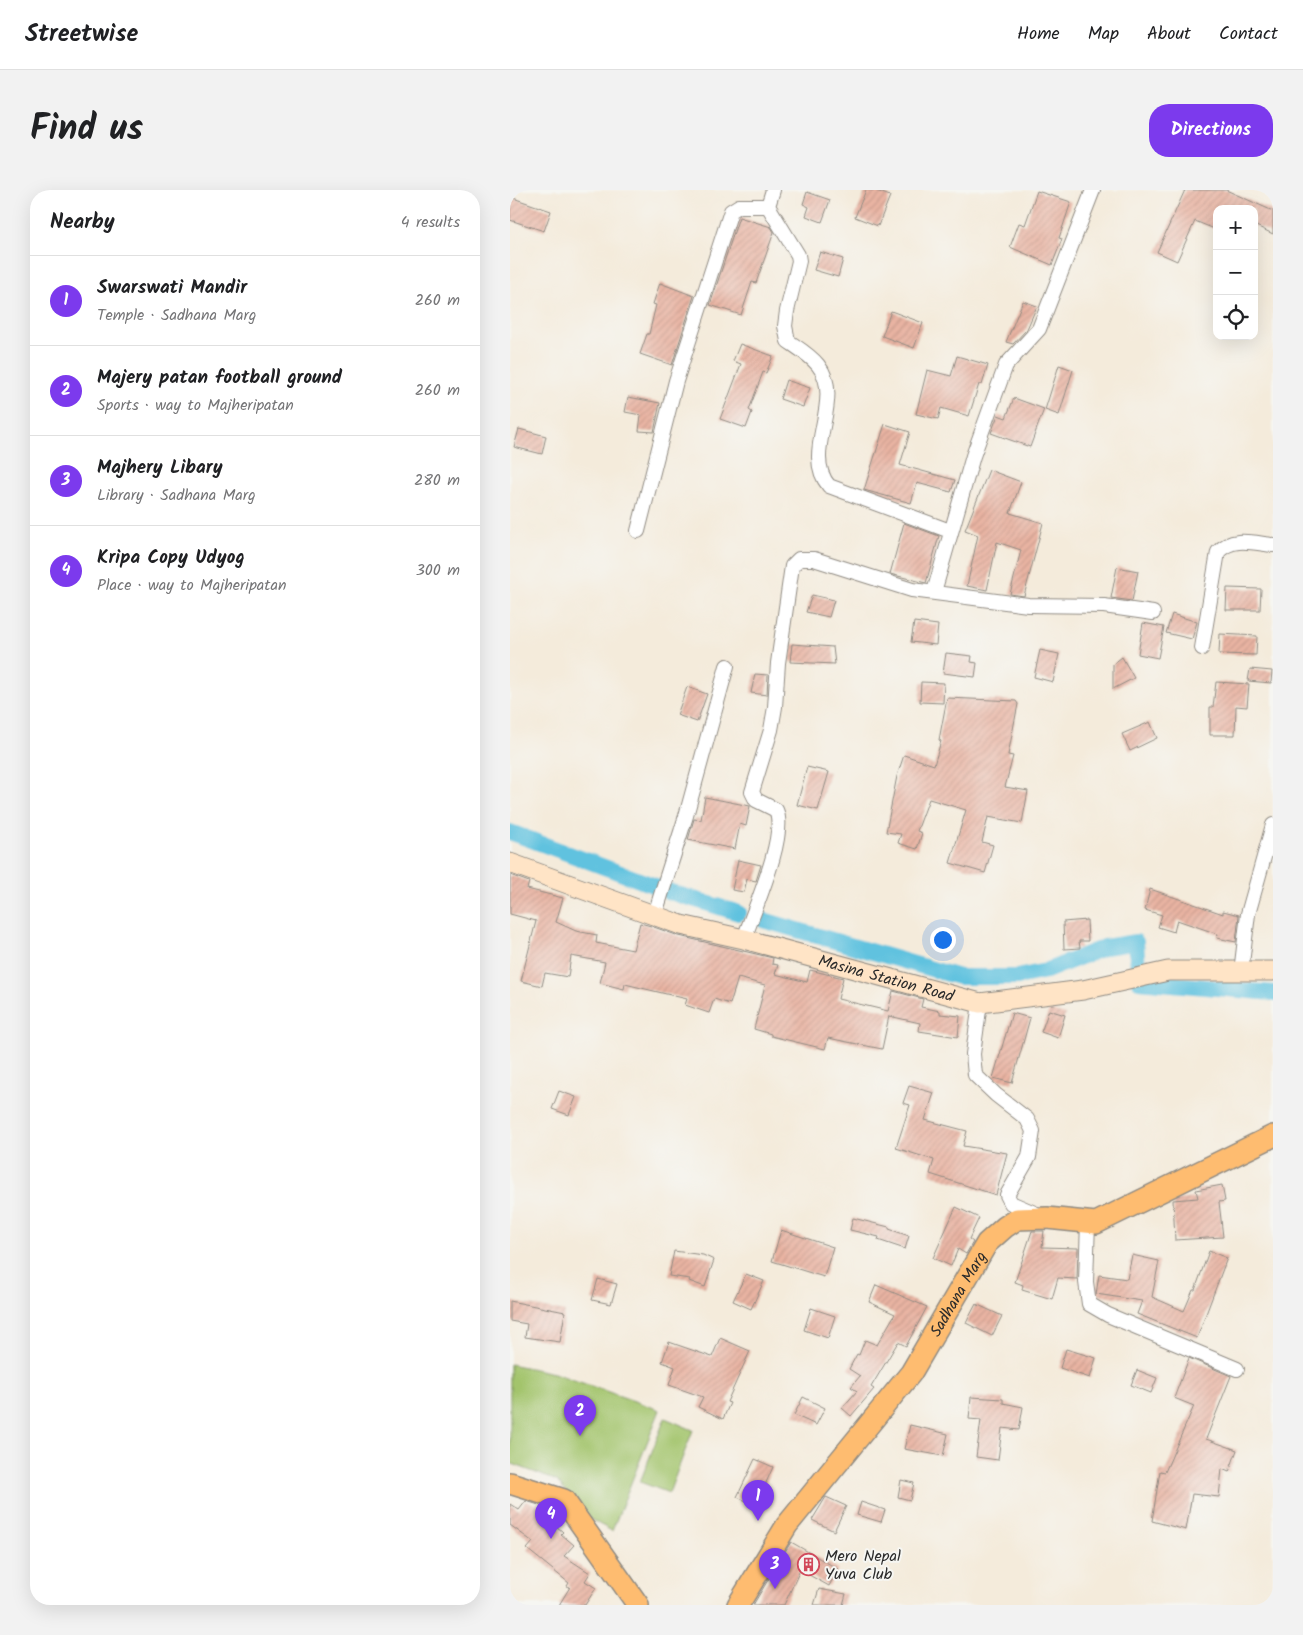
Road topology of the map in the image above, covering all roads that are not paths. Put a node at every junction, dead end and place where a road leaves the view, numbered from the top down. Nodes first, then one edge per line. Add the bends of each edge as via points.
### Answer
1 (773, 190) edge
2 (1093, 190) edge
3 (768, 206) junction
4 (638, 530) dead end
5 (950, 531) junction
6 (1273, 545) edge
7 (934, 592) junction
8 (1153, 612) dead end
9 (1202, 648) dead end
10 (727, 666) dead end
11 (1273, 825) edge
12 (510, 863) edge
13 (654, 917) junction
14 (744, 939) junction
15 (1273, 971) edge
16 (1241, 972) junction
17 (980, 1003) junction
18 (1273, 1136) edge
19 (1047, 1218) junction
20 (1088, 1222) junction
21 (1237, 1369) dead end
22 (510, 1483) edge
23 (741, 1600) edge
24 (638, 1605) edge

1 - 3 street
2 - 5 street via 1038,329 1006,365 976,446
3 - 4 street via 739,206 731,211 728,218 676,381
3 - 5 street via 798,254 785,326 788,341 809,356 824,375 827,398 818,465 821,477 829,486
5 - 7 street
6 - 9 street via 1236,541 1226,544 1218,552
7 - 8 street via 1028,605 1095,605
7 - 14 street via 912,590 814,559 799,559 792,566 771,730 752,792 756,800 776,810 779,819 777,842
10 - 13 street via 686,816
11 - 16 street via 1248,914
12 - 13 street, Masina Station Road
13 - 14 street, Masina Station Road
14 - 17 street, Masina Station Road
15 - 16 street, Masina Station Road
16 - 17 street, Masina Station Road via 1168,970 1083,990
17 - 19 street via 973,1054 975,1075 1028,1119 1032,1131 1029,1157 1007,1195 1011,1203
18 - 20 main road, Sadhana Marg via 1096,1222
19 - 20 main road, Sadhana Marg
19 - 23 main road, Sadhana Marg via 1017,1219 987,1243 911,1373 787,1525
20 - 21 street via 1086,1282 1089,1304
22 - 24 main road via 564,1500

